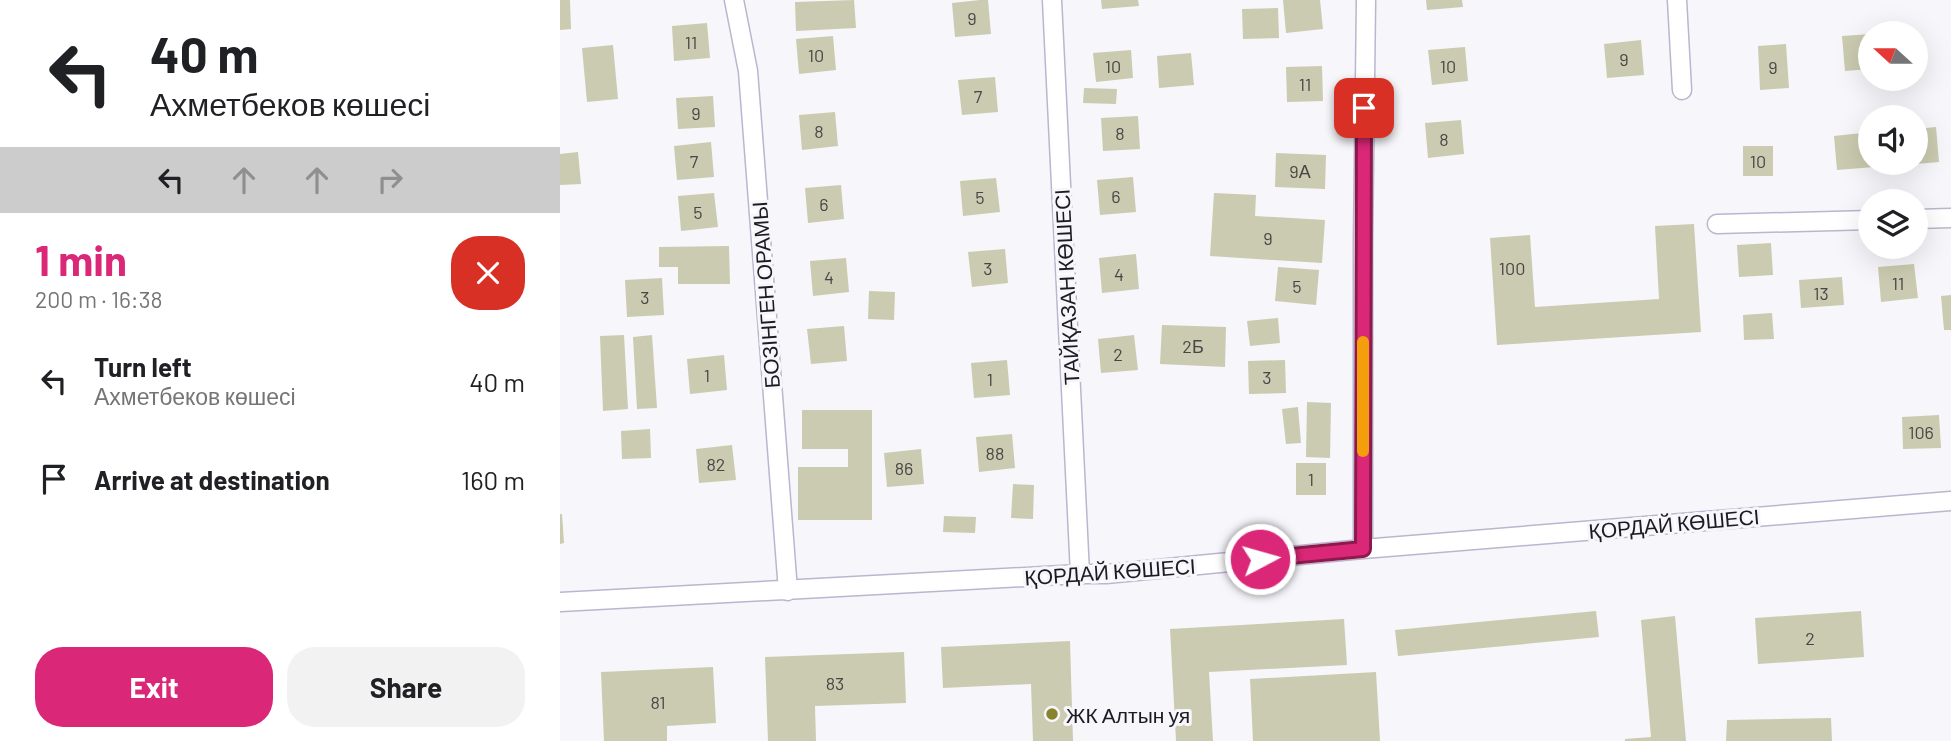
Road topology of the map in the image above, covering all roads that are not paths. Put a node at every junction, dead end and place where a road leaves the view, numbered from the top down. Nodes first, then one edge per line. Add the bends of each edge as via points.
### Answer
1 (734, 0) edge
2 (1052, 0) edge
3 (1366, 0) edge
4 (1677, 0) edge
5 (1682, 90) dead end
6 (1951, 218) edge
7 (1928, 219) edge
8 (1858, 220) edge
9 (1717, 224) dead end
10 (1951, 501) edge
11 (1363, 549) junction
12 (1080, 574) junction
13 (788, 591) junction
14 (560, 602) edge

1 - 13 street, БОЗІНГЕН ОРАМЫ via 748,71
2 - 12 street, ТАЙҚАЗАН КӨШЕСІ
3 - 11 street
4 - 5 street
6 - 7 street
8 - 9 street
10 - 11 street, ҚОРДАЙ КӨШЕСІ
11 - 12 street, ҚОРДАЙ КӨШЕСІ
12 - 13 street, ҚОРДАЙ КӨШЕСІ
13 - 14 street, ҚОРДАЙ КӨШЕСІ

